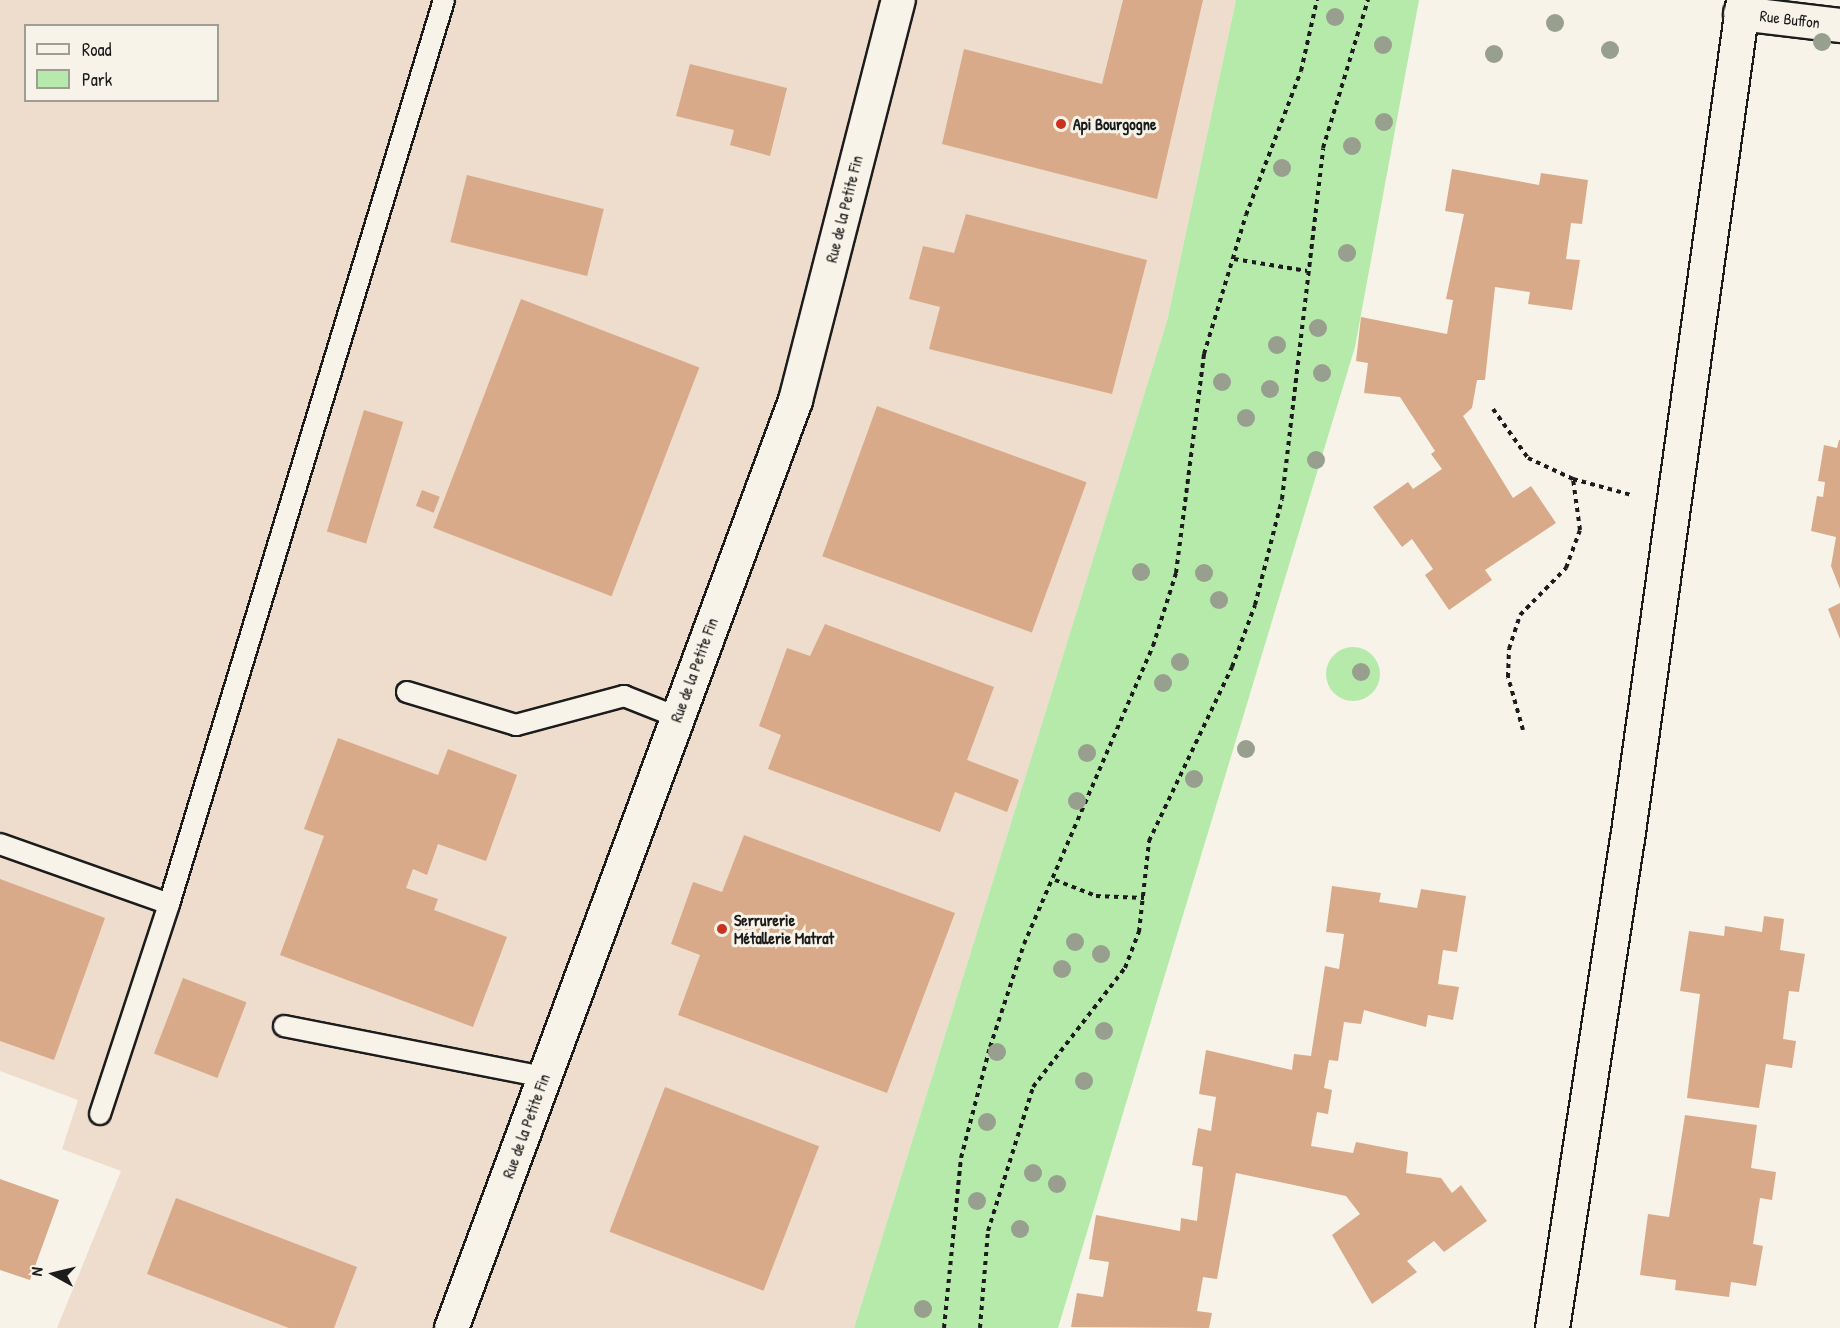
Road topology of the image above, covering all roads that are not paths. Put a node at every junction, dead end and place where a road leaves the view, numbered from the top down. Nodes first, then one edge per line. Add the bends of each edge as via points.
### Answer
1 (444, 0) edge
2 (892, 1) edge
3 (1741, 7) edge
4 (1840, 25) edge
5 (407, 692) dead end
6 (677, 717) junction
7 (0, 844) edge
8 (169, 904) junction
9 (284, 1026) dead end
10 (544, 1077) junction
11 (100, 1114) dead end
12 (451, 1328) edge
13 (1552, 1328) edge

1 - 8 lane
2 - 6 street, Rue de la Petite Fin via 795,400
3 - 4 street, Rue Buffon
3 - 13 street via 1628,827
5 - 6 lane via 516,725 624,696
6 - 10 street, Rue de la Petite Fin
7 - 8 lane
8 - 11 lane
9 - 10 lane
10 - 12 street, Rue de la Petite Fin

